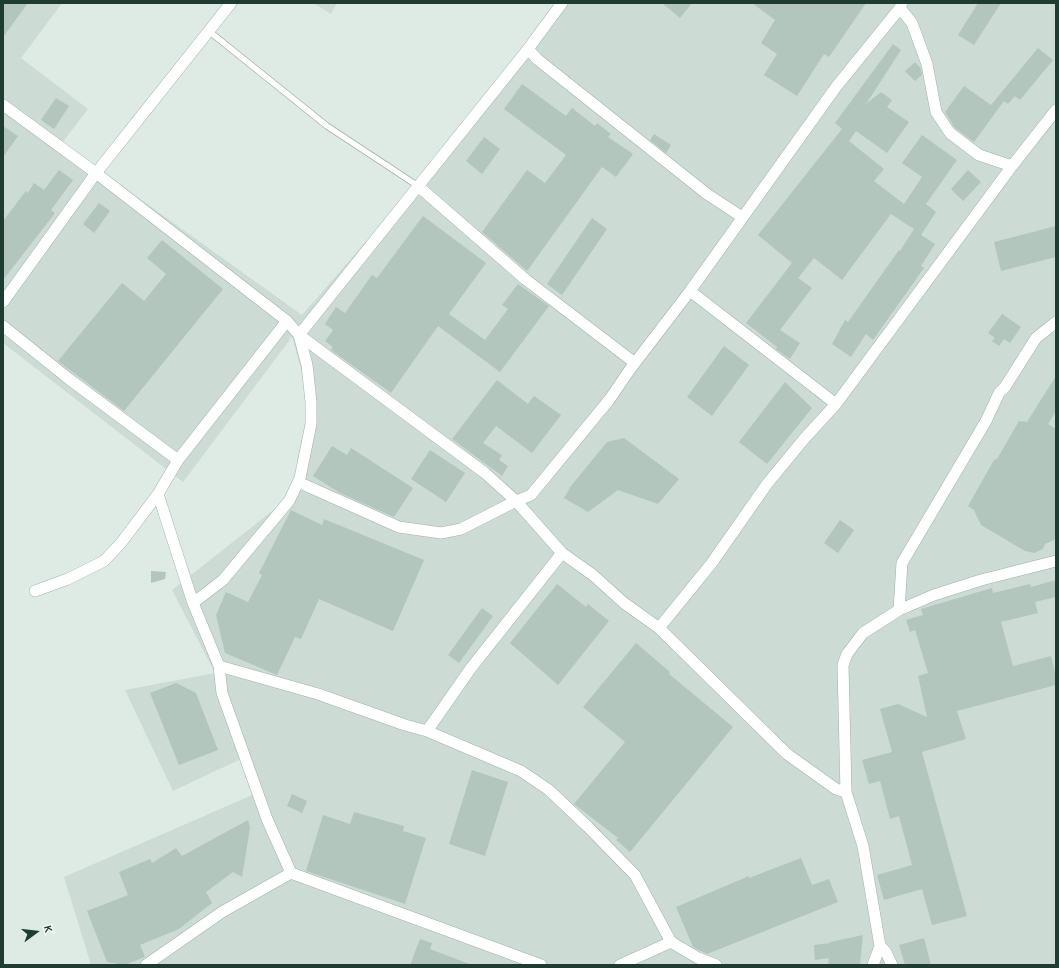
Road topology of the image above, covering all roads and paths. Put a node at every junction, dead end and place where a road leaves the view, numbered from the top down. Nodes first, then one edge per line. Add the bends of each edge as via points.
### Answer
1 (231, 3) edge
2 (562, 3) edge
3 (901, 5) edge
4 (210, 32) junction
5 (528, 49) junction
6 (3, 105) edge
7 (1056, 110) edge
8 (1012, 166) junction
9 (96, 173) junction
10 (418, 186) junction
11 (742, 217) junction
12 (690, 291) junction
13 (3, 302) edge
14 (287, 321) junction
15 (1056, 322) edge
16 (3, 326) edge
17 (299, 335) junction
18 (635, 363) junction
19 (836, 404) junction
20 (178, 460) junction
21 (298, 482) junction
22 (158, 494) junction
23 (516, 500) junction
24 (562, 553) junction
25 (1056, 562) edge
26 (35, 591) dead end
27 (193, 603) junction
28 (899, 610) junction
29 (659, 628) junction
30 (218, 666) junction
31 (427, 731) junction
32 (846, 792) junction
33 (291, 873) junction
34 (671, 942) junction
35 (880, 946) junction
36 (146, 965) edge
37 (541, 965) edge
38 (620, 965) edge
39 (716, 965) edge
40 (873, 965) edge
41 (892, 965) edge

1 - 4 street
2 - 5 street
3 - 8 street via 912,23 927,64 936,112 950,133 978,155
3 - 11 street via 836,87
4 - 9 street
4 - 10 lane via 327,126
5 - 10 street
5 - 11 street via 543,64 708,194
6 - 9 street
7 - 8 street
8 - 19 street
9 - 13 street
9 - 14 street
10 - 17 street
10 - 18 street via 524,279
11 - 12 street
12 - 18 street
12 - 19 street
14 - 17 street
14 - 20 street
15 - 28 street via 1036,338 999,393 986,421 902,563
16 - 20 street
17 - 21 street via 307,365 311,424
17 - 23 street via 485,473
18 - 23 street via 609,400 531,495
19 - 29 street via 767,484 711,564
20 - 22 street
21 - 23 street via 399,527 441,533 461,529
21 - 27 street via 289,501 223,580
22 - 26 street via 104,561 68,579
22 - 27 street
23 - 24 street
24 - 29 street
24 - 31 street via 471,668
25 - 28 street via 934,594
27 - 30 street
28 - 32 street via 863,633 847,654 843,665
29 - 32 street via 786,754 836,789
30 - 31 street via 318,694
30 - 33 street via 222,693 267,820
31 - 34 street via 521,771 549,790 635,875
32 - 35 street via 863,846
33 - 36 street via 222,912
33 - 37 street
34 - 38 street
34 - 39 street
35 - 40 street
35 - 41 street

